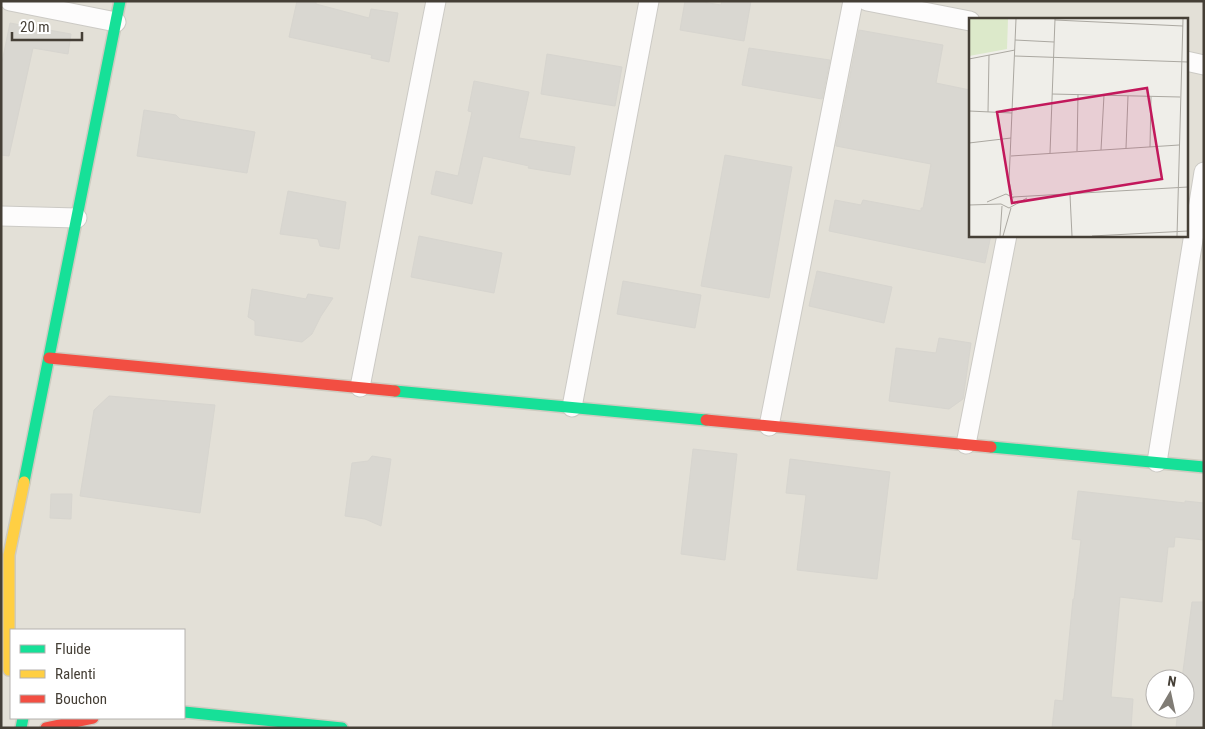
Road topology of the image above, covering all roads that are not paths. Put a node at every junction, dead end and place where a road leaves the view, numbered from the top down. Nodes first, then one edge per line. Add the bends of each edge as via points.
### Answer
1 (10, 1) edge
2 (120, 1) edge
3 (436, 1) edge
4 (648, 1) edge
5 (853, 1) edge
6 (867, 1) edge
7 (969, 21) edge
8 (116, 22) junction
9 (1188, 61) edge
10 (1204, 64) edge
11 (1204, 172) edge
12 (1, 216) edge
13 (77, 218) junction
14 (1007, 236) edge
15 (48, 358) junction
16 (360, 387) junction
17 (572, 407) junction
18 (769, 426) junction
19 (966, 444) junction
20 (1157, 462) junction
21 (1204, 467) edge
22 (9, 555) junction
23 (1, 568) edge
24 (7, 668) edge
25 (185, 712) edge
26 (88, 719) edge
27 (46, 728) edge
28 (342, 728) edge

1 - 8 street
2 - 8 street
3 - 16 street
4 - 17 street
5 - 18 street
6 - 7 street
8 - 13 street
9 - 10 street
11 - 20 street
12 - 13 street
13 - 15 street
14 - 19 street
15 - 16 street
15 - 22 street
16 - 17 street
17 - 18 street
18 - 19 street
19 - 20 street
20 - 21 street
22 - 23 street
22 - 24 street
25 - 28 street
26 - 27 street

